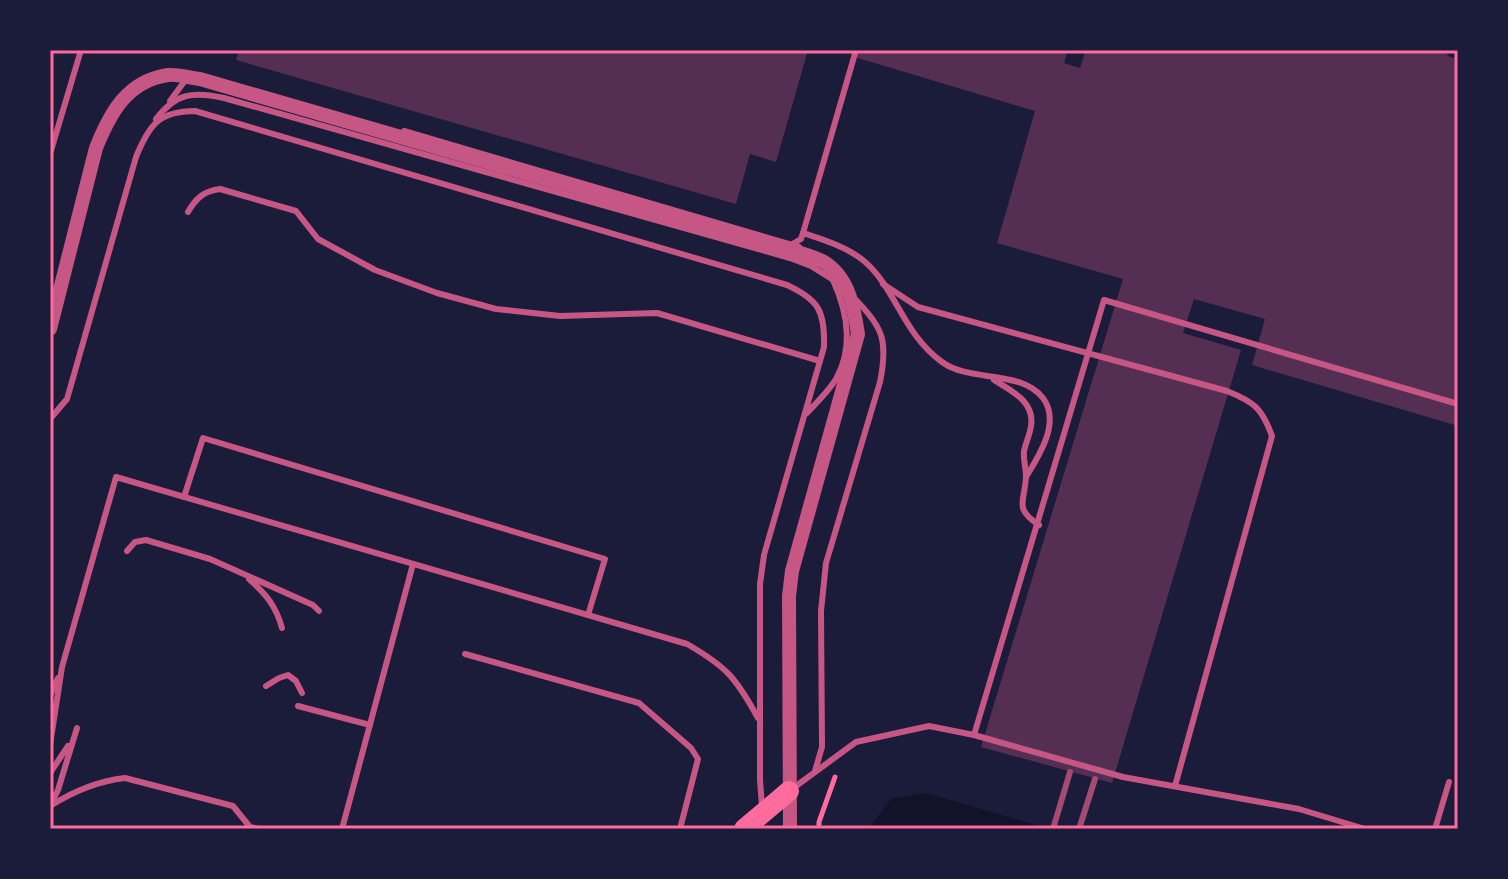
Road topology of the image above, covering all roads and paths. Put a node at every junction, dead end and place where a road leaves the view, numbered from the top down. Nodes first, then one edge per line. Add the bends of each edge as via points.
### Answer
1 (81, 50) edge
2 (856, 50) edge
3 (167, 104) junction
4 (153, 124) junction
5 (50, 154) edge
6 (188, 212) dead end
7 (803, 233) junction
8 (794, 243) junction
9 (831, 277) junction
10 (883, 284) junction
11 (50, 329) edge
12 (1089, 352) junction
13 (820, 361) junction
14 (991, 378) junction
15 (1458, 404) edge
16 (804, 416) junction
17 (50, 419) edge
18 (1026, 477) junction
19 (184, 497) junction
20 (1039, 525) junction
21 (127, 551) dead end
22 (413, 564) junction
23 (244, 574) junction
24 (319, 611) dead end
25 (588, 615) junction
26 (282, 628) dead end
27 (465, 654) dead end
28 (62, 667) junction
29 (266, 686) dead end
30 (302, 693) dead end
31 (50, 696) edge
32 (298, 706) dead end
33 (760, 721) junction
34 (370, 725) junction
35 (974, 735) junction
36 (50, 745) edge
37 (838, 768) dead end
38 (815, 771) junction
39 (50, 773) edge
40 (1449, 782) dead end
41 (1175, 786) junction
42 (789, 791) junction
43 (50, 806) edge
44 (764, 815) junction
45 (259, 829) edge
46 (342, 829) edge
47 (680, 829) edge
48 (744, 829) edge
49 (790, 829) edge
50 (819, 829) edge
51 (1365, 829) edge
52 (1435, 829) edge

1 - 5 lane
2 - 7 lane
3 - 4 lane
3 - 8 lane via 184,82 201,75 218,77
3 - 9 lane via 182,96 224,98 790,258
4 - 13 lane via 165,115 195,111 787,285 819,307 825,324
4 - 17 lane via 136,157 67,399
6 - 13 lane via 200,195 220,189 296,211 318,239 375,270 437,293 496,309 560,316 657,313
7 - 8 lane
7 - 10 lane via 846,249 866,262
8 - 9 lane
9 - 16 lane via 847,326 845,356 836,380
9 - 38 lane via 881,328 886,354 826,563 822,747
10 - 12 lane via 918,307
10 - 14 lane via 922,346 945,364
11 - 42 street via 107,120 123,97 146,81 171,74 825,263 843,282 858,334 792,571
12 - 15 lane via 1104,300
12 - 20 lane
12 - 41 lane via 1250,400 1272,436
13 - 16 lane
14 - 18 lane via 1018,394 1032,418 1024,451
14 - 18 lane via 1032,388 1050,412 1040,455
16 - 33 lane via 764,555
18 - 20 lane via 1021,502 1025,516
19 - 22 lane
19 - 25 lane via 203,438 605,559
19 - 28 lane via 116,477
20 - 35 lane
21 - 23 lane via 146,540
22 - 25 lane
22 - 34 lane
23 - 24 lane
23 - 26 lane via 277,611
25 - 33 lane via 687,644 719,662
27 - 47 lane via 639,703 698,759
28 - 31 lane
28 - 36 lane
29 - 30 lane via 288,675
32 - 34 lane
33 - 44 lane
34 - 46 lane
35 - 38 lane via 929,726 886,734 856,742
35 - 41 lane via 1123,777
37 - 50 path
38 - 42 lane
39 - 43 lane via 77,728
40 - 52 lane
41 - 51 lane via 1299,809
42 - 44 highway
42 - 49 street
43 - 45 lane via 84,787 125,778 233,806 250,827
44 - 48 highway

